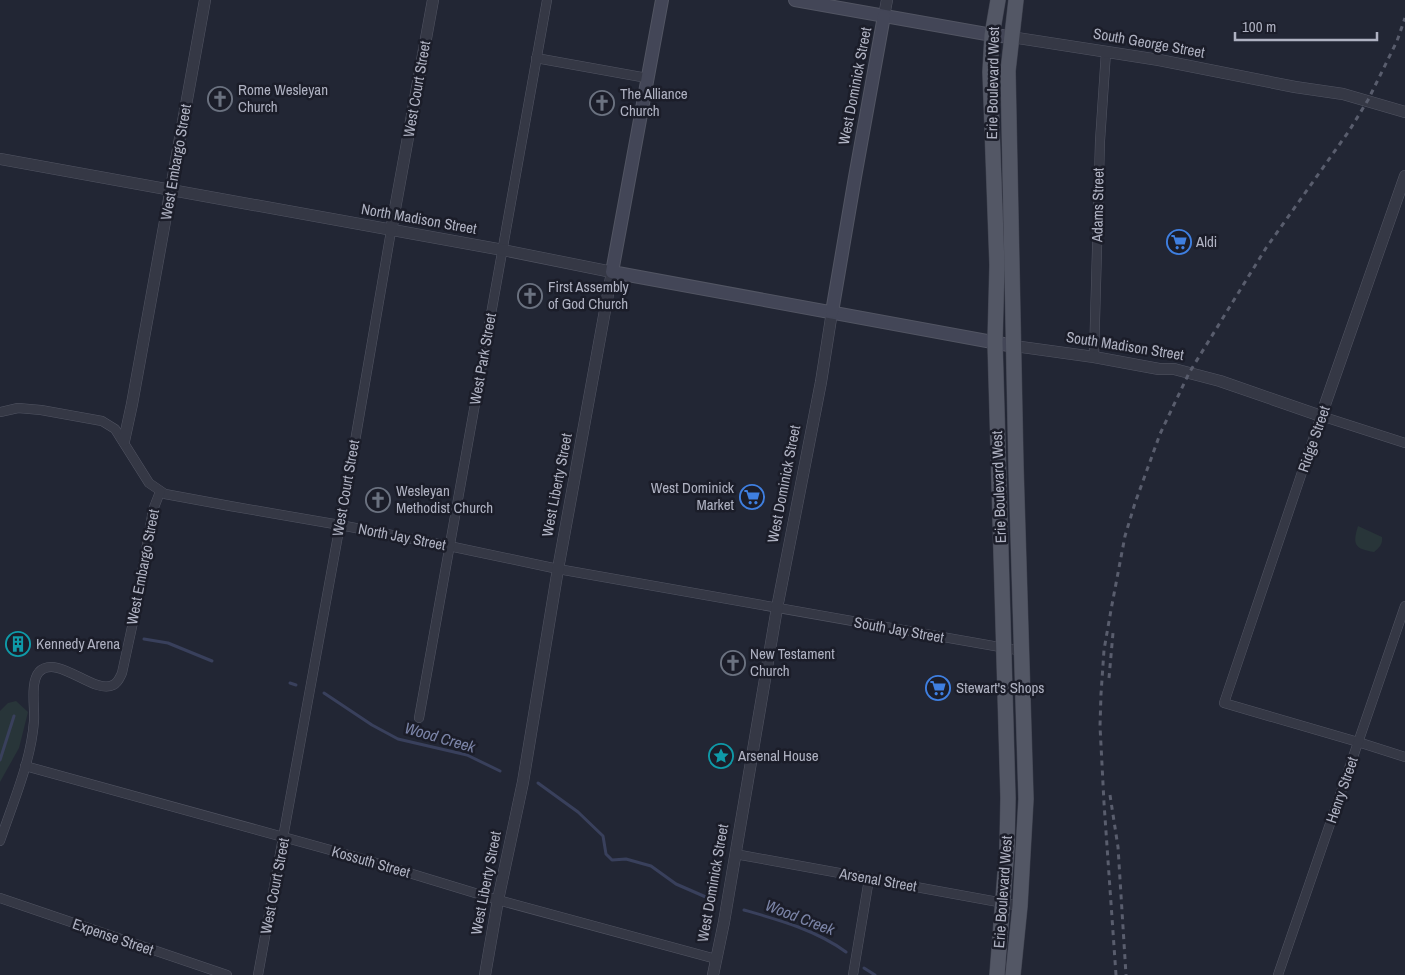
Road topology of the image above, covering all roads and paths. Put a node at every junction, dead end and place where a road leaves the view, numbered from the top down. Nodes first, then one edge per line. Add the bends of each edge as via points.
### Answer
1 (205, 0) edge
2 (433, 0) edge
3 (547, 0) edge
4 (662, 0) edge
5 (795, 0) edge
6 (887, 0) edge
7 (998, 0) edge
8 (1016, 0) edge
9 (884, 16) junction
10 (992, 35) junction
11 (1011, 37) junction
12 (1106, 52) junction
13 (536, 58) junction
14 (647, 78) junction
15 (1405, 112) edge
16 (0, 159) edge
17 (1405, 176) edge
18 (171, 190) junction
19 (391, 231) junction
20 (503, 250) junction
21 (612, 272) junction
22 (832, 312) junction
23 (995, 342) junction
24 (1014, 346) junction
25 (1094, 358) junction
26 (0, 412) edge
27 (1321, 416) junction
28 (124, 441) junction
29 (1405, 443) edge
30 (160, 492) junction
31 (340, 525) junction
32 (449, 546) junction
33 (558, 569) junction
34 (1405, 606) edge
35 (777, 608) junction
36 (1004, 648) junction
37 (1022, 651) junction
38 (419, 718) dead end
39 (1358, 742) junction
40 (1405, 758) edge
41 (25, 766) junction
42 (284, 838) junction
43 (0, 841) edge
44 (736, 854) junction
45 (869, 879) junction
46 (0, 898) edge
47 (498, 900) junction
48 (1003, 902) junction
49 (1020, 906) junction
50 (716, 959) junction
51 (227, 975) edge
52 (258, 975) edge
53 (485, 975) edge
54 (713, 975) edge
55 (853, 975) edge
56 (996, 975) edge
57 (1013, 975) edge
58 (1278, 975) edge

1 - 18 street, West Embargo Street
2 - 19 street, West Court Street
3 - 13 street, West Park Street
4 - 14 main road, West Liberty Street
5 - 9 main road, South George Street
6 - 9 street, West Dominick Street
7 - 10 main road, Erie Boulevard West
8 - 11 main road, Erie Boulevard West
9 - 10 main road, South George Street
9 - 22 main road, West Dominick Street
10 - 11 main road, South George Street
10 - 23 main road, Erie Boulevard West via 990,72 997,265
11 - 12 street, South George Street
11 - 24 main road, Erie Boulevard West via 1008,71
12 - 15 street, South George Street via 1343,94
12 - 25 street, Adams Street via 1100,141
13 - 14 street
13 - 20 street, West Park Street
14 - 21 main road, West Liberty Street
16 - 18 street, North Madison Street
17 - 27 street, Ridge Street
18 - 19 street, North Madison Street
18 - 28 street, West Embargo Street
19 - 20 street, North Madison Street
19 - 31 street, West Court Street
20 - 21 street, North Madison Street
20 - 32 street, West Park Street
21 - 22 main road, North Madison Street
21 - 33 street, West Liberty Street
22 - 23 main road, South Madison Street
22 - 35 street, West Dominick Street
23 - 24 main road, South Madison Street
23 - 36 main road, Erie Boulevard West
24 - 25 street, South Madison Street
24 - 37 main road, Erie Boulevard West
25 - 27 street, South Madison Street via 1174,369 1220,381
26 - 28 street via 18,408 42,410 102,421 115,429
27 - 29 street, South Madison Street
27 - 39 street, Ridge Street via 1224,703
28 - 30 street via 149,483
30 - 31 street, North Jay Street
30 - 41 street, West Embargo Street via 153,510 118,682 101,686 58,668 49,667 38,673 34,686 34,721
31 - 32 street, North Jay Street
31 - 42 street, West Court Street
32 - 33 street, North Jay Street
32 - 38 street, West Park Street
33 - 35 street, North Jay Street
33 - 47 street, West Liberty Street via 522,782
34 - 39 street, Henry Street
35 - 36 street, South Jay Street
35 - 44 street, West Dominick Street
36 - 37 street, South Jay Street
36 - 48 main road, Erie Boulevard West via 1008,798
37 - 49 main road, Erie Boulevard West via 1026,799
39 - 40 street
39 - 58 street, Henry Street
41 - 42 street, Kossuth Street
41 - 43 street, West Embargo Street
42 - 47 street, Kossuth Street
42 - 52 street, West Court Street
44 - 45 street, Arsenal Street
44 - 50 street, West Dominick Street
45 - 48 street, Arsenal Street
45 - 55 street
46 - 51 street, Expense Street
47 - 50 street, Kossuth Street
47 - 53 street, West Liberty Street
48 - 49 street, Arsenal Street
48 - 56 main road, Erie Boulevard West
49 - 57 main road, Erie Boulevard West
50 - 54 street, West Dominick Street

